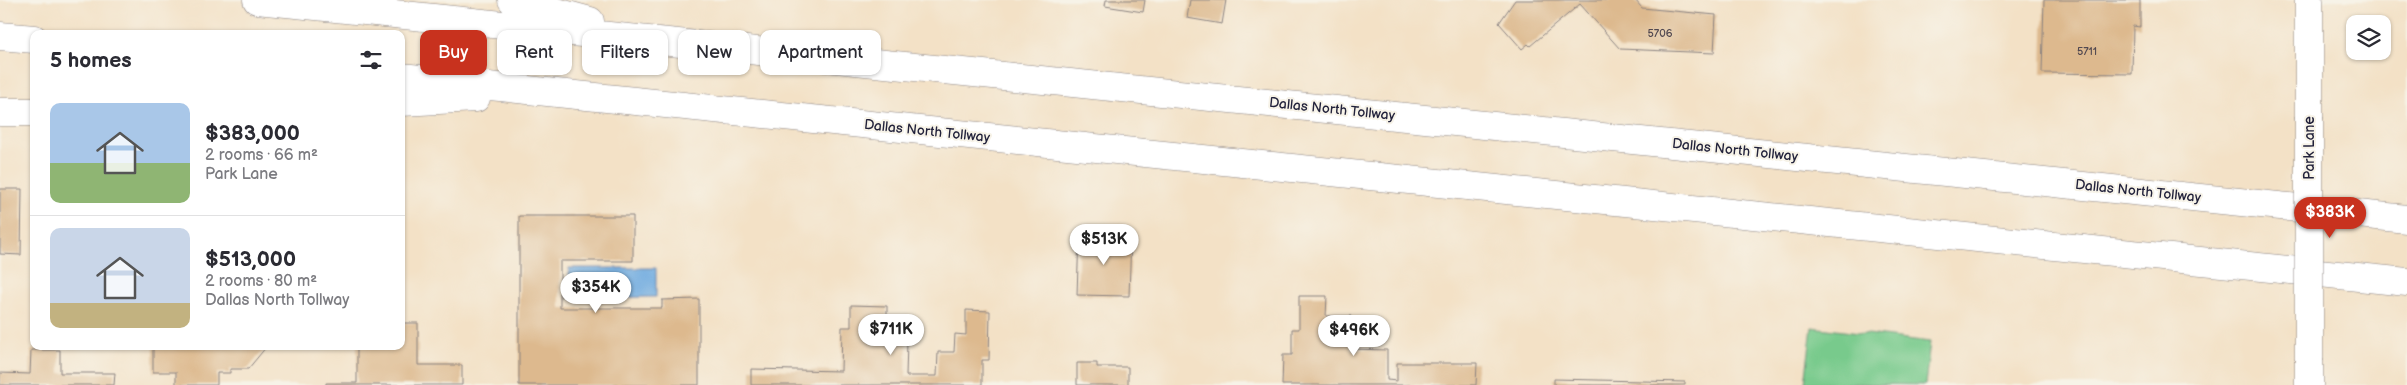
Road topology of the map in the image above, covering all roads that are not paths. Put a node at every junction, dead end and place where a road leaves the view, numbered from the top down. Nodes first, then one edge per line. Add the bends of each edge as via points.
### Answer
1 (257, 0) edge
2 (512, 0) edge
3 (2308, 0) edge
4 (622, 30) edge
5 (582, 33) edge
6 (0, 36) edge
7 (30, 39) edge
8 (668, 42) edge
9 (405, 77) edge
10 (565, 94) junction
11 (405, 102) edge
12 (0, 112) edge
13 (30, 112) edge
14 (2407, 219) edge
15 (2407, 282) edge
16 (2309, 373) edge

1 - 5 main road, Dallas North Tollway
2 - 4 main road
3 - 16 main road, Park Lane, bridge
6 - 7 main road
8 - 14 main road, Dallas North Tollway
9 - 10 main road, Dallas North Tollway
10 - 11 main road
10 - 15 main road, Dallas North Tollway
12 - 13 main road

